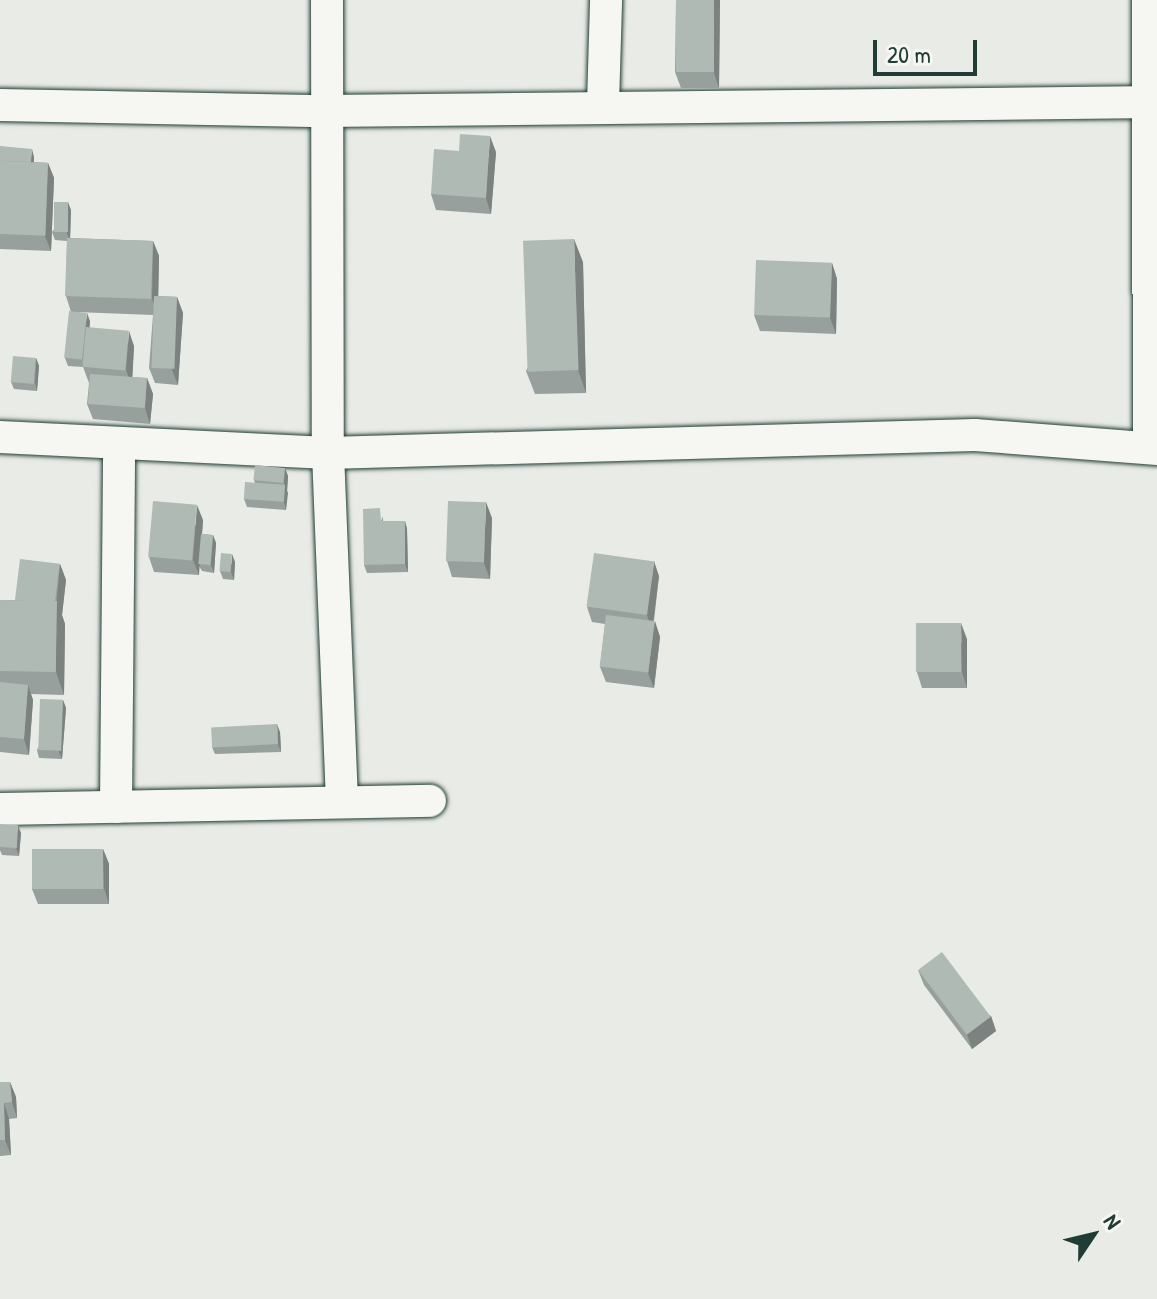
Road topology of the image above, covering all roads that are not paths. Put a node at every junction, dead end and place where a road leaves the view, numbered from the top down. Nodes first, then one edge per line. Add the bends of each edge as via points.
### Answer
1 (327, 0) edge
2 (606, 0) edge
3 (1148, 0) edge
4 (1152, 102) edge
5 (603, 104) junction
6 (0, 105) edge
7 (324, 111) junction
8 (0, 437) edge
9 (119, 443) junction
10 (1153, 448) edge
11 (328, 453) junction
12 (430, 801) dead end
13 (342, 802) junction
14 (116, 807) junction
15 (0, 809) edge

1 - 7 street
2 - 5 street
3 - 4 street
4 - 5 street
4 - 10 street
5 - 7 street
6 - 7 street
7 - 11 street
8 - 9 street
9 - 11 street
9 - 14 street
10 - 11 street via 975,435
11 - 13 street
12 - 13 street
13 - 14 street
14 - 15 street

